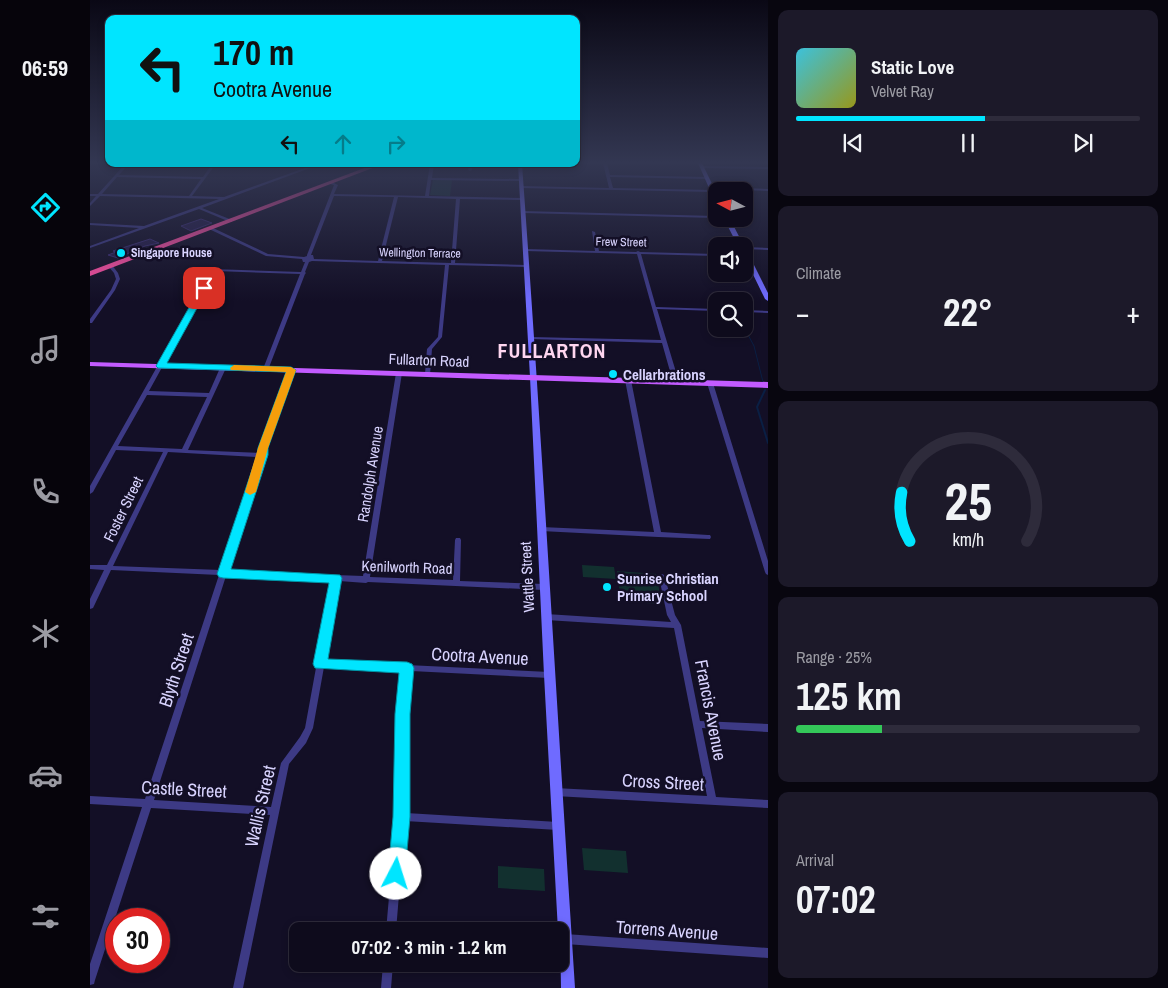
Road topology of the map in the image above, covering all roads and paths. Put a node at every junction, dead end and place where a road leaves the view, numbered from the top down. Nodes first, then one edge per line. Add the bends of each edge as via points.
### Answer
1 (197, 209) edge
2 (203, 209) edge
3 (262, 209) edge
4 (327, 209) edge
5 (393, 209) edge
6 (457, 209) edge
7 (523, 212) joint
8 (708, 217) edge
9 (231, 221) junction
10 (90, 224) edge
11 (145, 227) junction
12 (210, 228) junction
13 (593, 232) dead end
14 (90, 247) edge
15 (768, 249) edge
16 (526, 250) junction
17 (753, 250) edge
18 (597, 252) junction
19 (638, 252) junction
20 (708, 255) edge
21 (308, 259) junction
22 (380, 262) junction
23 (450, 264) junction
24 (110, 266) junction
25 (526, 266) junction
26 (753, 269) edge
27 (304, 272) junction
28 (90, 274) edge
29 (768, 299) edge
30 (655, 308) junction
31 (708, 310) edge
32 (753, 311) edge
33 (768, 312) edge
34 (90, 322) edge
35 (531, 338) junction
36 (665, 342) junction
37 (90, 364) edge
38 (161, 366) junction
39 (223, 368) junction
40 (266, 369) junction
41 (291, 370) junction
42 (399, 373) junction
43 (428, 374) junction
44 (534, 377) junction
45 (628, 380) junction
46 (676, 382) junction
47 (710, 383) junction
48 (768, 385) edge
49 (146, 393) junction
50 (210, 395) junction
51 (114, 448) junction
52 (166, 451) junction
53 (184, 452) junction
54 (262, 455) junction
55 (90, 492) edge
56 (541, 529) junction
57 (658, 535) junction
58 (708, 537) dead end
59 (458, 540) dead end
60 (90, 567) edge
61 (108, 568) junction
62 (768, 572) edge
63 (223, 574) junction
64 (662, 577) dead end
65 (336, 578) junction
66 (366, 580) junction
67 (456, 583) junction
68 (544, 587) junction
69 (90, 606) edge
70 (546, 618) junction
71 (678, 625) junction
72 (320, 664) junction
73 (407, 668) junction
74 (549, 675) junction
75 (698, 724) junction
76 (768, 728) edge
77 (555, 792) junction
78 (90, 800) edge
79 (712, 801) junction
80 (148, 804) junction
81 (768, 804) edge
82 (275, 812) junction
83 (402, 817) junction
84 (558, 826) junction
85 (392, 922) edge
86 (564, 922) edge
87 (569, 939) edge
88 (768, 953) edge
89 (387, 972) edge
90 (567, 972) edge
91 (90, 980) edge
92 (238, 988) edge
93 (386, 988) edge
94 (568, 988) edge

1 - 11 street
2 - 9 street
3 - 9 highway
4 - 21 street
5 - 22 street
6 - 23 street
7 - 8 street
7 - 16 street, Wattle Street
9 - 12 highway
10 - 11 street
11 - 14 street
12 - 21 street, Wellington Terrace via 267,255
12 - 24 highway
13 - 18 street
15 - 17 street
16 - 18 street, Frew Street
16 - 25 street, Wattle Street
18 - 19 street, Frew Street
19 - 20 street, Frew Street
19 - 30 street
21 - 22 street, Wellington Terrace
21 - 27 street
22 - 23 street, Wellington Terrace
23 - 25 street, Wellington Terrace
23 - 43 street via 440,337 430,349
24 - 28 highway
24 - 34 street via 118,279
25 - 35 street, Wattle Street
26 - 29 street
27 - 38 street via 214,270
27 - 40 street
30 - 31 street
30 - 36 street
32 - 33 street
35 - 36 street
35 - 44 street, Wattle Street
36 - 46 street
37 - 38 main road, Fullarton Road
38 - 39 main road, Fullarton Road
38 - 49 street
39 - 40 main road, Fullarton Road
39 - 50 street
40 - 41 main road, Fullarton Road
41 - 42 main road, Fullarton Road
41 - 54 street, Blyth Street
42 - 43 main road, Fullarton Road
42 - 66 street, Randolph Avenue
43 - 44 main road, Fullarton Road
44 - 45 main road, Fullarton Road
44 - 56 street, Wattle Street
45 - 46 main road, Fullarton Road
45 - 57 street
46 - 47 main road, Fullarton Road
47 - 48 main road, Fullarton Road
47 - 62 street
49 - 50 street
49 - 51 street
50 - 53 street
51 - 52 street
51 - 55 street
52 - 53 street
52 - 61 street, Foster Street
53 - 54 street
54 - 63 street, Blyth Street
56 - 57 street
56 - 68 street, Wattle Street
57 - 58 street
59 - 67 street
60 - 61 street, Kenilworth Road
61 - 63 street, Kenilworth Road
61 - 69 street, Foster Street
63 - 65 street, Kenilworth Road
63 - 80 street, Blyth Street
64 - 71 street, Francis Avenue via 671,615
65 - 66 street, Kenilworth Road
65 - 72 street, Wallis Street
66 - 67 street, Kenilworth Road
67 - 68 street, Kenilworth Road
68 - 70 street, Wattle Street
70 - 71 street
70 - 74 street, Wattle Street
71 - 75 street, Francis Avenue
72 - 73 street, Cootra Avenue
72 - 82 street, Wallis Street via 309,728 286,763
73 - 74 street, Cootra Avenue
73 - 83 street via 402,714
74 - 77 street, Wattle Street
75 - 76 street
75 - 79 street, Francis Avenue
77 - 79 street, Cross Street
77 - 84 street, Wattle Street
78 - 80 street, Castle Street
79 - 81 street, Cross Street
80 - 82 street, Castle Street
80 - 91 street, Blyth Street
82 - 92 street, Wallis Street
83 - 84 street
83 - 85 street
84 - 86 street, Wattle Street
87 - 88 street, Torrens Avenue
89 - 93 street
90 - 94 street, Wattle Street

